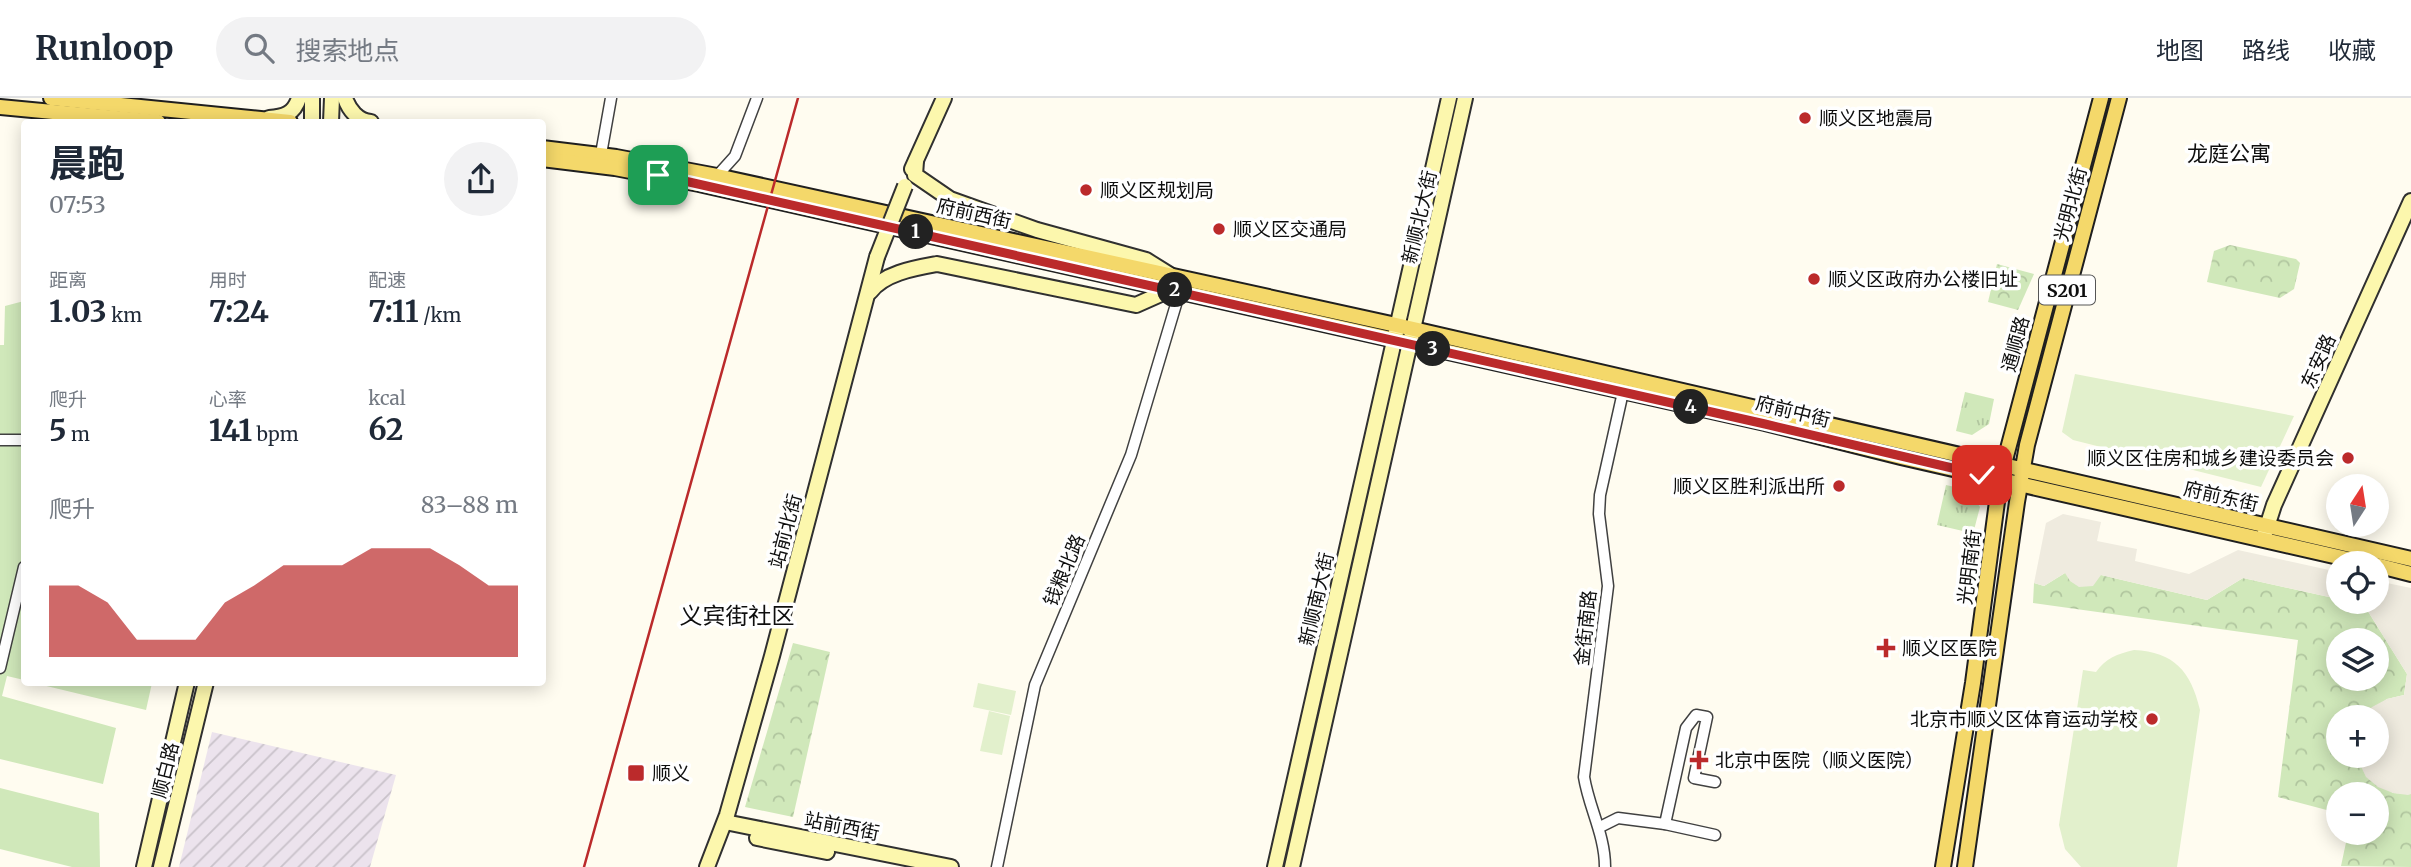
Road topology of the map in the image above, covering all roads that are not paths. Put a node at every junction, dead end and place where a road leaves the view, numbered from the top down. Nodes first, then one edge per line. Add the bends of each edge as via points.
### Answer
1 (51, 98) edge
2 (299, 98) edge
3 (312, 98) edge
4 (332, 98) edge
5 (345, 98) edge
6 (611, 98) edge
7 (757, 98) edge
8 (944, 98) edge
9 (1449, 98) edge
10 (1465, 98) edge
11 (2101, 98) edge
12 (2119, 98) edge
13 (0, 107) edge
14 (111, 119) edge
15 (246, 119) joint
16 (312, 119) edge
17 (331, 119) edge
18 (362, 119) edge
19 (546, 148) edge
20 (601, 154) junction
21 (546, 159) edge
22 (916, 161) junction
23 (718, 176) junction
24 (2411, 201) edge
25 (1175, 286) junction
26 (865, 303) junction
27 (1396, 325) junction
28 (1413, 329) junction
29 (1393, 340) junction
30 (1409, 344) junction
31 (1623, 392) junction
32 (0, 440) edge
33 (21, 440) edge
34 (2002, 473) junction
35 (2021, 477) junction
36 (2265, 532) junction
37 (2327, 551) edge
38 (2411, 559) edge
39 (2389, 568) edge
40 (2411, 574) edge
41 (21, 580) edge
42 (0, 668) edge
43 (186, 686) edge
44 (205, 686) edge
45 (1715, 782) dead end
46 (725, 822) junction
47 (1665, 824) junction
48 (1600, 827) junction
49 (1715, 835) dead end
50 (144, 867) edge
51 (161, 867) edge
52 (707, 867) edge
53 (908, 867) edge
54 (951, 867) edge
55 (997, 867) edge
56 (1275, 867) edge
57 (1292, 867) edge
58 (1605, 867) edge
59 (1942, 867) edge
60 (1965, 867) edge

1 - 15 main road
2 - 15 main road via 286,116
3 - 16 main road
4 - 17 main road
5 - 18 main road
6 - 20 street
7 - 23 street via 735,156
8 - 22 main road
9 - 27 main road, 新顺北大街
10 - 28 main road, 新顺北大街
11 - 34 main road, 通顺路 / S201
12 - 35 main road, 光明北街 / S201
13 - 14 main road
19 - 20 main road, 府前西街
20 - 23 main road, 府前西街
21 - 25 main road, 府前西街 via 699,184
22 - 25 main road via 915,175 950,199 1037,230 1146,260
22 - 26 main road, 站前北街, bridge via 877,257
23 - 25 main road, 府前西街
24 - 36 main road, 东安路
25 - 26 main road via 1136,305 937,264 886,278 876,284
25 - 27 main road, 府前西街
25 - 29 main road, 府前西街
25 - 55 street, 钱粮北路 via 1131,455 1035,685
26 - 46 main road, 站前北街
27 - 28 main road, 府前中街
27 - 29 main road, 新顺北大街
28 - 30 main road, 新顺北大街
28 - 34 main road, 府前中街
29 - 30 main road, 府前中街
29 - 56 main road, 新顺南大街
30 - 31 main road, 府前中街
30 - 57 main road, 新顺南大街
31 - 34 main road, 府前中街
31 - 48 street, 金街南路 via 1600,495 1608,586 1584,777
32 - 33 street
34 - 35 main road, 府前中街
34 - 59 main road, 光明南街 / S201
35 - 36 main road, 府前东街
35 - 60 main road, S201
36 - 37 main road, 府前东街
36 - 38 main road, 府前东街
39 - 40 main road
41 - 42 street
43 - 50 main road, 顺白路
44 - 51 main road, 顺白路
45 - 47 street via 1694,778 1707,717 1696,715 1686,728
46 - 52 main road, 站前北街
46 - 53 main road, 站前西街
46 - 54 main road, 站前西街
47 - 48 street via 1618,818
47 - 49 street
48 - 58 street, 金街南路

